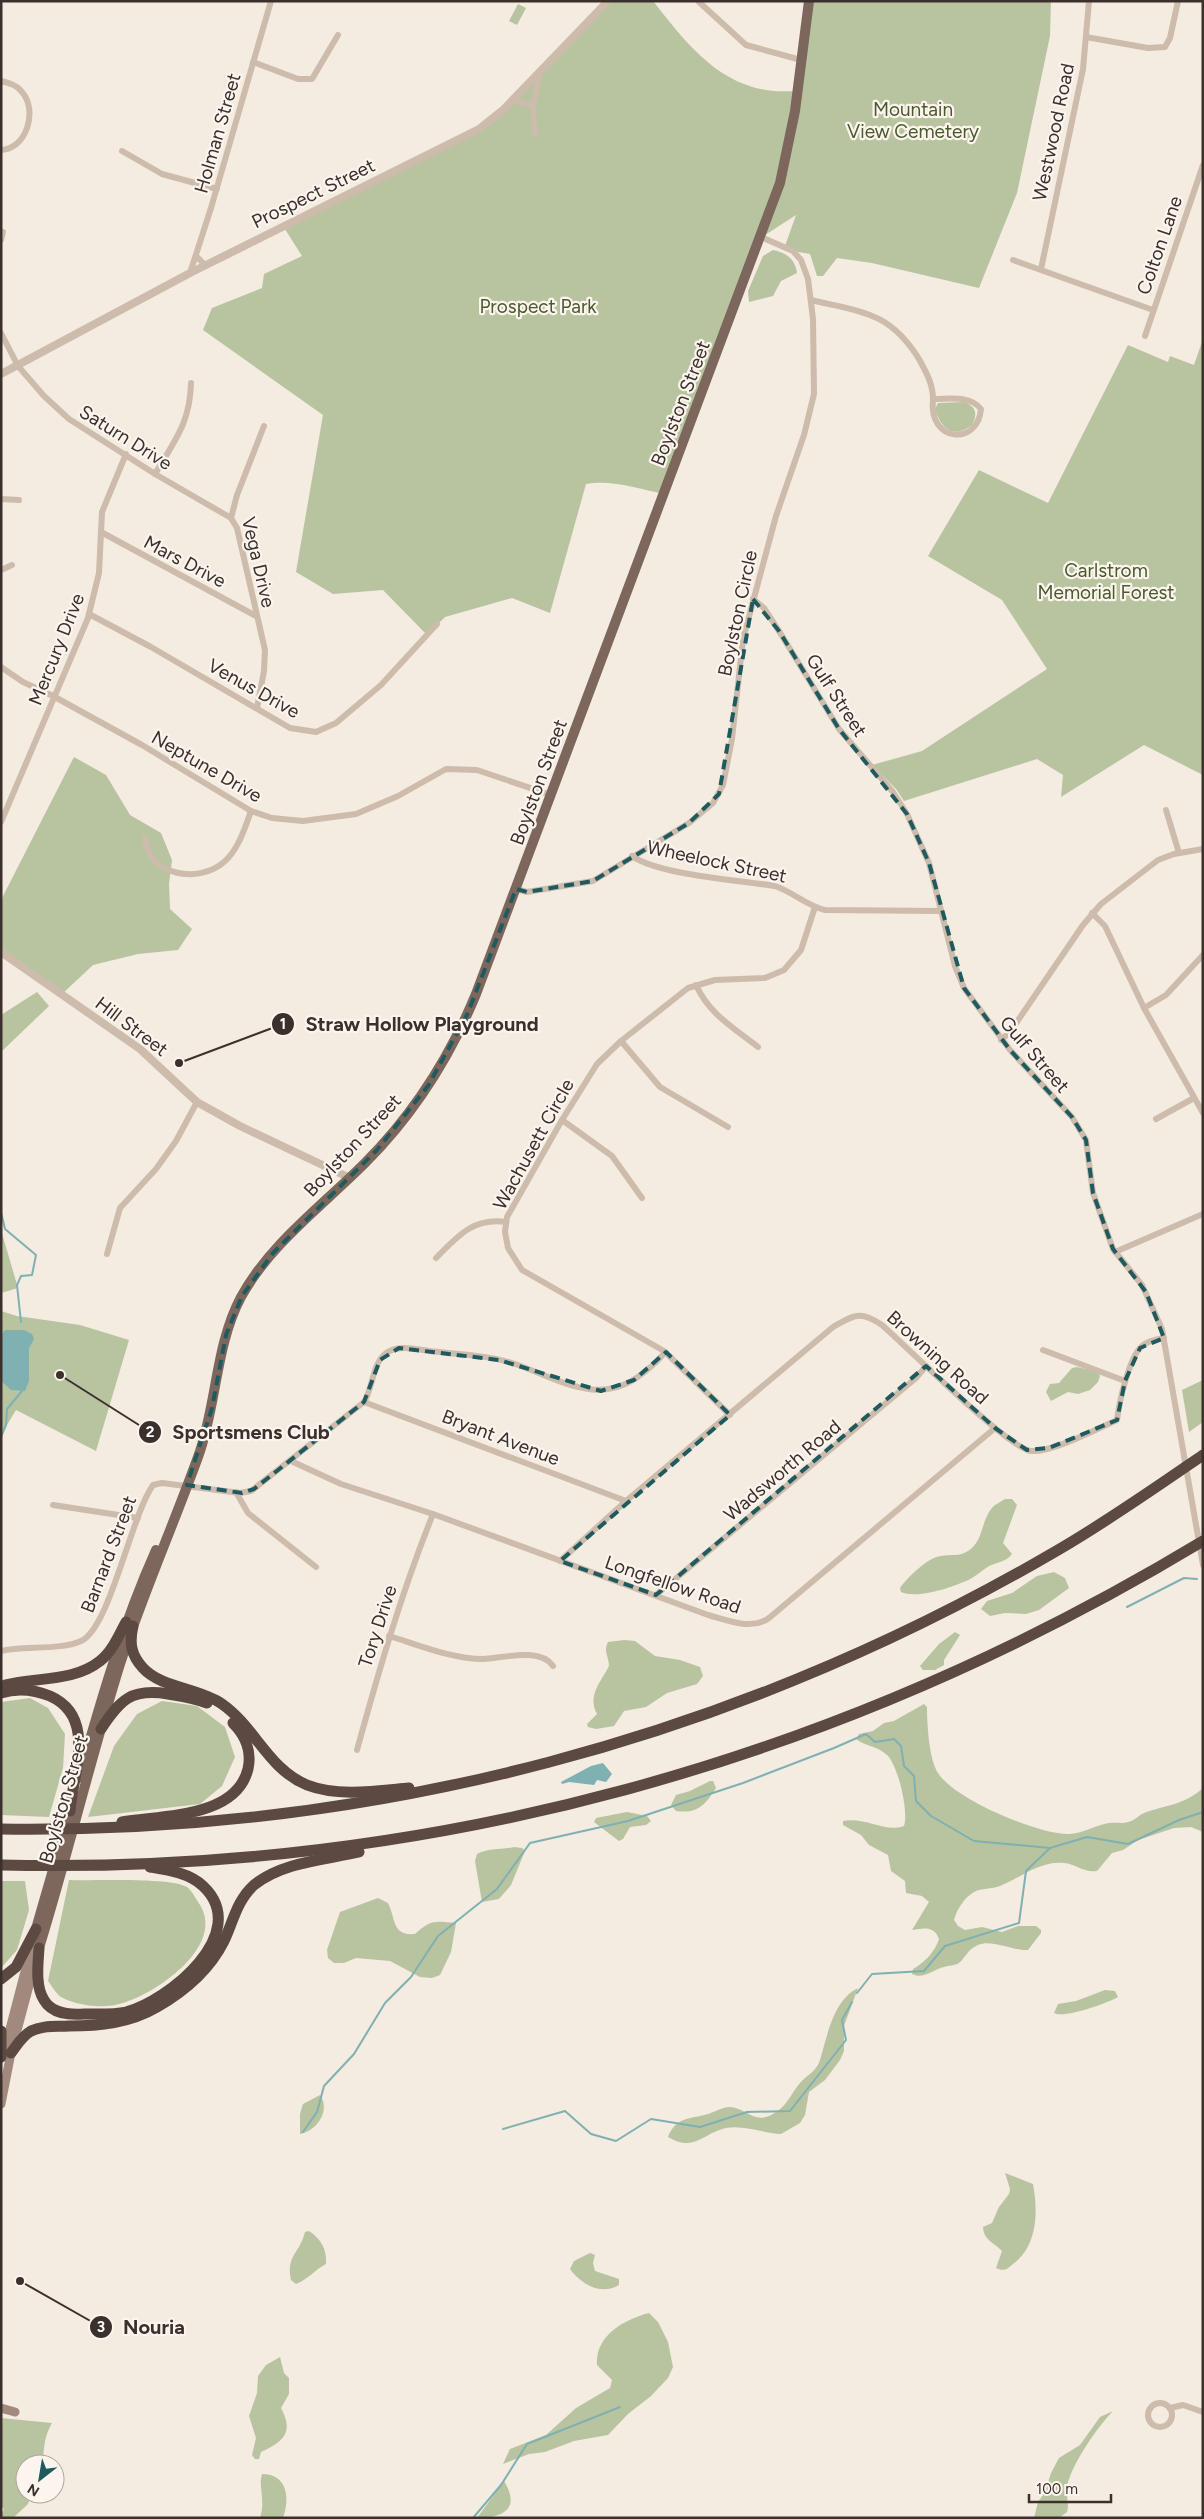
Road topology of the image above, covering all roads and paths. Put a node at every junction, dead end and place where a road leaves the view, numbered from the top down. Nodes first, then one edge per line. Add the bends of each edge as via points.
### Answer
1 (271, 1) edge
2 (608, 1) edge
3 (698, 1) edge
4 (809, 1) edge
5 (1088, 1) edge
6 (1178, 1) edge
7 (338, 35) dead end
8 (1086, 37) junction
9 (802, 60) junction
10 (253, 62) junction
11 (540, 72) junction
12 (1, 81) edge
13 (513, 100) junction
14 (533, 106) junction
15 (535, 134) dead end
16 (1, 150) edge
17 (122, 151) dead end
18 (1203, 165) edge
19 (217, 189) junction
20 (3, 232) dead end
21 (762, 237) junction
22 (1, 240) edge
23 (196, 256) junction
24 (1013, 260) dead end
25 (205, 265) junction
26 (1041, 269) junction
27 (190, 273) junction
28 (811, 300) junction
29 (1153, 310) junction
30 (1, 334) edge
31 (1145, 336) dead end
32 (18, 366) junction
33 (1, 374) edge
34 (191, 383) dead end
35 (933, 399) junction
36 (264, 426) dead end
37 (126, 454) junction
38 (155, 474) junction
39 (1, 499) edge
40 (19, 500) dead end
41 (231, 518) junction
42 (101, 532) junction
43 (12, 565) dead end
44 (1, 570) edge
45 (753, 599) junction
46 (89, 614) junction
47 (256, 616) junction
48 (437, 624) dead end
49 (1, 667) edge
50 (53, 696) junction
51 (257, 708) junction
52 (552, 795) junction
53 (1166, 810) dead end
54 (251, 811) junction
55 (1, 822) edge
56 (145, 838) dead end
57 (1203, 849) edge
58 (1179, 853) junction
59 (632, 856) junction
60 (516, 889) junction
61 (815, 907) junction
62 (941, 911) junction
63 (1092, 913) junction
64 (1, 952) edge
65 (1203, 955) edge
66 (696, 985) junction
67 (1144, 1008) junction
68 (1001, 1040) junction
69 (621, 1041) junction
70 (758, 1046) dead end
71 (1194, 1098) junction
72 (197, 1102) junction
73 (1203, 1113) edge
74 (1156, 1119) dead end
75 (562, 1120) junction
76 (728, 1127) dead end
77 (350, 1178) junction
78 (642, 1198) dead end
79 (1203, 1214) edge
80 (506, 1222) junction
81 (1115, 1252) junction
82 (107, 1254) dead end
83 (436, 1258) dead end
84 (1164, 1338) junction
85 (1043, 1350) dead end
86 (665, 1352) junction
87 (926, 1366) junction
88 (1125, 1381) junction
89 (364, 1402) junction
90 (730, 1415) junction
91 (995, 1428) junction
92 (1202, 1456) edge
93 (291, 1461) junction
94 (186, 1485) junction
95 (236, 1492) junction
96 (626, 1501) junction
97 (53, 1505) dead end
98 (433, 1514) junction
99 (138, 1518) junction
100 (1203, 1541) edge
101 (560, 1561) junction
102 (1203, 1565) edge
103 (316, 1567) dead end
104 (656, 1596) junction
105 (130, 1624) junction
106 (389, 1636) junction
107 (1, 1651) edge
108 (553, 1666) dead end
109 (1, 1686) edge
110 (1, 1693) edge
111 (101, 1730) junction
112 (357, 1750) dead end
113 (458, 1785) junction
114 (78, 1787) junction
115 (70, 1811) joint
116 (1, 1824) edge
117 (1, 1829) edge
118 (52, 1830) junction
119 (82, 1830) junction
120 (439, 1832) junction
121 (136, 1864) junction
122 (1, 1865) edge
123 (49, 1866) junction
124 (1, 1871) edge
125 (40, 1930) junction
126 (39, 1948) junction
127 (1, 1979) edge
128 (1, 2031) edge
129 (4, 2057) edge
130 (1, 2104) edge
131 (1, 2408) edge
132 (1170, 2408) dead end
133 (15, 2412) dead end
134 (1203, 2412) edge

1 - 10 street, Holman Street
2 - 11 street, Prospect Street
3 - 9 street via 746,45
4 - 9 main road, Boylston Street
5 - 8 street, Westwood Road
6 - 8 street via 1165,47 1148,48
7 - 10 street via 312,79 298,79
8 - 26 street, Westwood Road via 1080,83
9 - 21 main road, Boylston Street via 785,170
10 - 19 street, Holman Street
11 - 13 street, Prospect Street
11 - 14 street
12 - 16 street via 23,92 30,111 22,140 12,149
13 - 14 street
13 - 25 street, Prospect Street via 479,129
14 - 15 street
17 - 19 street via 162,174
18 - 29 street, Colton Lane
19 - 23 street, Holman Street
20 - 22 street
21 - 28 street, Boylston Circle via 785,246 798,256 808,279
21 - 52 main road, Boylston Street
23 - 25 street
23 - 27 street, Holman Street
24 - 26 street
25 - 27 street, Prospect Street
26 - 29 street
27 - 32 street, Prospect Street
28 - 35 street via 867,313 888,323 906,339 927,372
28 - 45 street, Boylston Circle via 814,363 811,410
29 - 31 street, Colton Lane
30 - 32 street, Saturn Drive
32 - 33 street, Prospect Street
32 - 37 street, Saturn Drive via 69,420
34 - 38 street via 187,420
35 - 35 street via 932,416 942,430 960,434 976,425 981,410 971,400
36 - 41 street, Vega Drive
37 - 38 street, Saturn Drive
37 - 42 street, Mercury Drive via 105,500
38 - 41 street, Saturn Drive
39 - 40 street
41 - 47 street, Vega Drive
42 - 46 street, Mercury Drive via 99,573
42 - 47 street, Mars Drive
43 - 44 street
45 - 59 street, Boylston Circle via 740,660 732,739 720,794 689,823
45 - 62 street, Gulf Street via 764,608 839,730 900,802 929,863
46 - 50 street, Mercury Drive
46 - 51 street, Venus Drive
47 - 51 street, Vega Drive via 265,650
48 - 51 street, Venus Drive via 380,685 336,723 320,731 294,730
49 - 50 street, Neptune Drive
50 - 54 street, Neptune Drive
50 - 55 street, Mercury Drive
52 - 54 street, Neptune Drive via 494,774 456,768 438,772 398,796 356,814 303,821 272,818
52 - 60 main road, Boylston Street
53 - 58 street
54 - 56 street via 231,854 216,868 204,873 184,875 164,868 148,852
57 - 58 street
58 - 63 street via 1149,866
59 - 60 street, Boylston Circle via 584,884 527,892
59 - 61 street, Wheelock Street via 642,862 674,870 775,886
60 - 77 main road, Boylston Street via 471,1006 447,1056 400,1124
61 - 62 street, Wheelock Street via 835,911
61 - 66 street, Wachusett Circle via 801,950 784,970 760,979 715,980
62 - 68 street, Gulf Street via 959,981
63 - 67 street via 1105,926
63 - 68 street via 1010,1032
64 - 72 street, Hill Street via 138,1047
65 - 67 street via 1173,988
66 - 69 street, Wachusett Circle via 676,996
66 - 70 street via 712,1011
67 - 71 street
68 - 81 street, Gulf Street via 1072,1117 1083,1134 1094,1198
69 - 75 street, Wachusett Circle via 595,1066
69 - 76 street via 660,1087
71 - 73 street
71 - 74 street
72 - 77 street, Hill Street
72 - 82 street via 156,1169 120,1208
75 - 78 street via 612,1156
75 - 80 street, Wachusett Circle via 514,1202
77 - 94 main road, Boylston Street via 273,1253 242,1296 226,1334 204,1438
79 - 81 street
80 - 83 street via 488,1221 470,1226
80 - 86 street, Wachusett Circle via 508,1248 522,1270
81 - 84 street, Gulf Street via 1146,1292
84 - 88 street, Browning Road via 1142,1346
84 - 102 street, Gulf Street
85 - 88 street
86 - 89 street via 634,1380 601,1391 584,1389 499,1360 399,1348 380,1360
86 - 90 street, Wachusett Circle
87 - 90 street, Browning Road via 882,1325 866,1316 854,1316 833,1327
87 - 91 street, Browning Road
87 - 104 street, Wadsworth Road via 916,1378
88 - 91 street, Browning Road via 1117,1420 1049,1448 1024,1450
89 - 93 street
89 - 96 street, Bryant Avenue
90 - 96 street, Browning Road
91 - 104 street, Longfellow Road via 763,1622 736,1623
92 - 113 highway via 1084,1534 1005,1580 838,1662 718,1710 634,1739
93 - 95 street via 251,1491
93 - 98 street, Longfellow Road via 342,1484
94 - 95 street
94 - 99 street, Barnard Street via 162,1482 152,1485
94 - 105 main road, Boylston Street via 160,1541
95 - 103 street via 248,1513
96 - 101 street, Browning Road
97 - 99 street
98 - 101 street, Longfellow Road
98 - 106 street, Tory Drive
99 - 107 street, Barnard Street via 99,1621 89,1636 81,1642
100 - 120 highway via 1099,1602 1012,1647 802,1734 698,1769 606,1795
101 - 104 street, Longfellow Road
105 - 109 highway via 107,1654 92,1667 70,1675
105 - 111 main road, Boylston Street
105 - 113 highway via 134,1657 145,1670 222,1704 244,1724 278,1766 295,1780 313,1787 341,1791
105 - 114 main road, Boylston Street via 111,1667
106 - 108 street via 462,1656 481,1659 539,1657
106 - 112 street, Tory Drive
110 - 114 highway via 18,1690 39,1693 56,1699 69,1710 80,1735
111 - 114 main road, Boylston Street
111 - 119 highway via 121,1702 137,1694 151,1692 190,1698 213,1706 235,1725 246,1743 249,1765 237,1791 216,1806
113 - 119 highway via 367,1803 275,1816
114 - 115 highway
114 - 125 main road, Boylston Street
115 - 125 main road, Boylston Street
116 - 118 highway
117 - 118 highway
118 - 119 highway
120 - 121 highway via 293,1853
120 - 129 highway via 302,1864 268,1876 244,1896 208,1966 195,1981 168,2001 133,2018 114,2023 35,2029
121 - 123 highway
121 - 126 highway via 191,1878 204,1887 213,1902 217,1921 213,1940 202,1960 185,1978 152,2002 126,2012 62,2013 49,2007 40,1993
122 - 123 highway
123 - 124 highway
125 - 126 main road, Boylston Street
125 - 127 highway via 16,1967
125 - 129 main road, Boylston Street
126 - 129 main road, Boylston Street
128 - 129 highway
129 - 130 main road, Boylston Street
131 - 133 main road
132 - 134 street via 1183,2405

